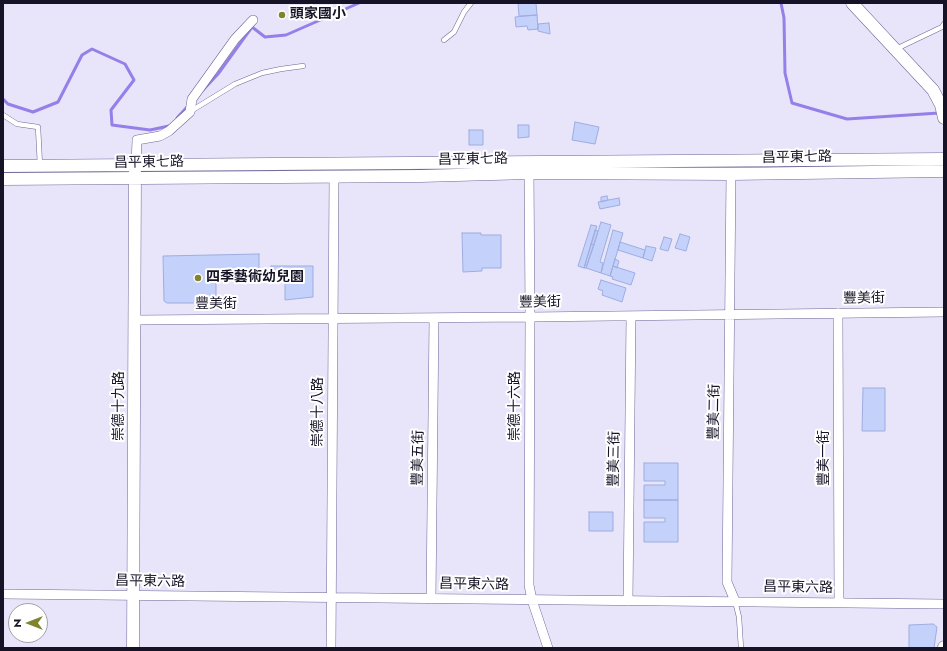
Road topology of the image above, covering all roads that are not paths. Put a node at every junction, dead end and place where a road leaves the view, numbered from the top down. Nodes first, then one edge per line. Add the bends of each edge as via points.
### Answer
1 (471, 3) edge
2 (852, 3) edge
3 (253, 20) dead end
4 (944, 24) edge
5 (444, 40) dead end
6 (896, 49) junction
7 (302, 66) dead end
8 (190, 112) junction
9 (3, 115) edge
10 (944, 118) edge
11 (944, 159) edge
12 (136, 164) junction
13 (40, 165) junction
14 (3, 166) edge
15 (529, 168) junction
16 (944, 171) edge
17 (731, 174) junction
18 (334, 176) junction
19 (135, 178) junction
20 (3, 179) edge
21 (944, 312) edge
22 (838, 313) junction
23 (730, 314) junction
24 (631, 316) junction
25 (530, 317) junction
26 (434, 318) junction
27 (333, 319) junction
28 (135, 320) junction
29 (3, 594) edge
30 (134, 595) junction
31 (332, 598) junction
32 (431, 599) junction
33 (532, 600) junction
34 (628, 601) junction
35 (735, 601) junction
36 (839, 603) junction
37 (944, 604) edge
38 (134, 648) edge
39 (332, 648) edge
40 (548, 648) edge
41 (741, 648) edge

1 - 5 lane via 454,32
2 - 6 street
3 - 8 street via 234,39 192,99
4 - 6 lane
6 - 10 street via 933,90
7 - 8 lane via 262,73 235,84
8 - 12 street via 160,136 137,140
9 - 13 lane via 17,124 38,126
11 - 15 street, 昌平東七路
12 - 13 street, 昌平東七路
12 - 15 street, 昌平東七路
12 - 19 street, 崇德十九路
13 - 14 street, 昌平東七路
15 - 17 street, 昌平東七路
15 - 18 street, 昌平東七路 via 421,176
15 - 25 street, 崇德十六路
16 - 17 street, 昌平東七路
17 - 23 street, 豐美二街
18 - 19 street, 昌平東七路
18 - 27 street, 崇德十八路
19 - 20 street, 昌平東七路
19 - 28 street, 崇德十九路
21 - 22 street, 豐美街
22 - 23 street, 豐美街
22 - 36 street, 豐美一街
23 - 24 street, 豐美街
23 - 35 street, 豐美二街 via 727,582
24 - 25 street, 豐美街
24 - 34 street, 豐美三街
25 - 26 street, 豐美街
25 - 33 street, 崇德十六路 via 529,585
26 - 27 street, 豐美街
26 - 32 street, 豐美五街
27 - 28 street, 豐美街
27 - 31 street, 崇德十八路
28 - 30 street, 崇德十九路
29 - 30 street, 昌平東六路
30 - 31 street, 昌平東六路
30 - 38 street, 崇德十九路
31 - 32 street, 昌平東六路
31 - 39 street, 崇德十八路
32 - 33 street, 昌平東六路
33 - 34 street, 昌平東六路
33 - 40 street, 崇德十六路
34 - 35 street, 昌平東六路
35 - 36 street, 昌平東六路
35 - 41 lane, 豐美二街
36 - 37 street, 昌平東六路

